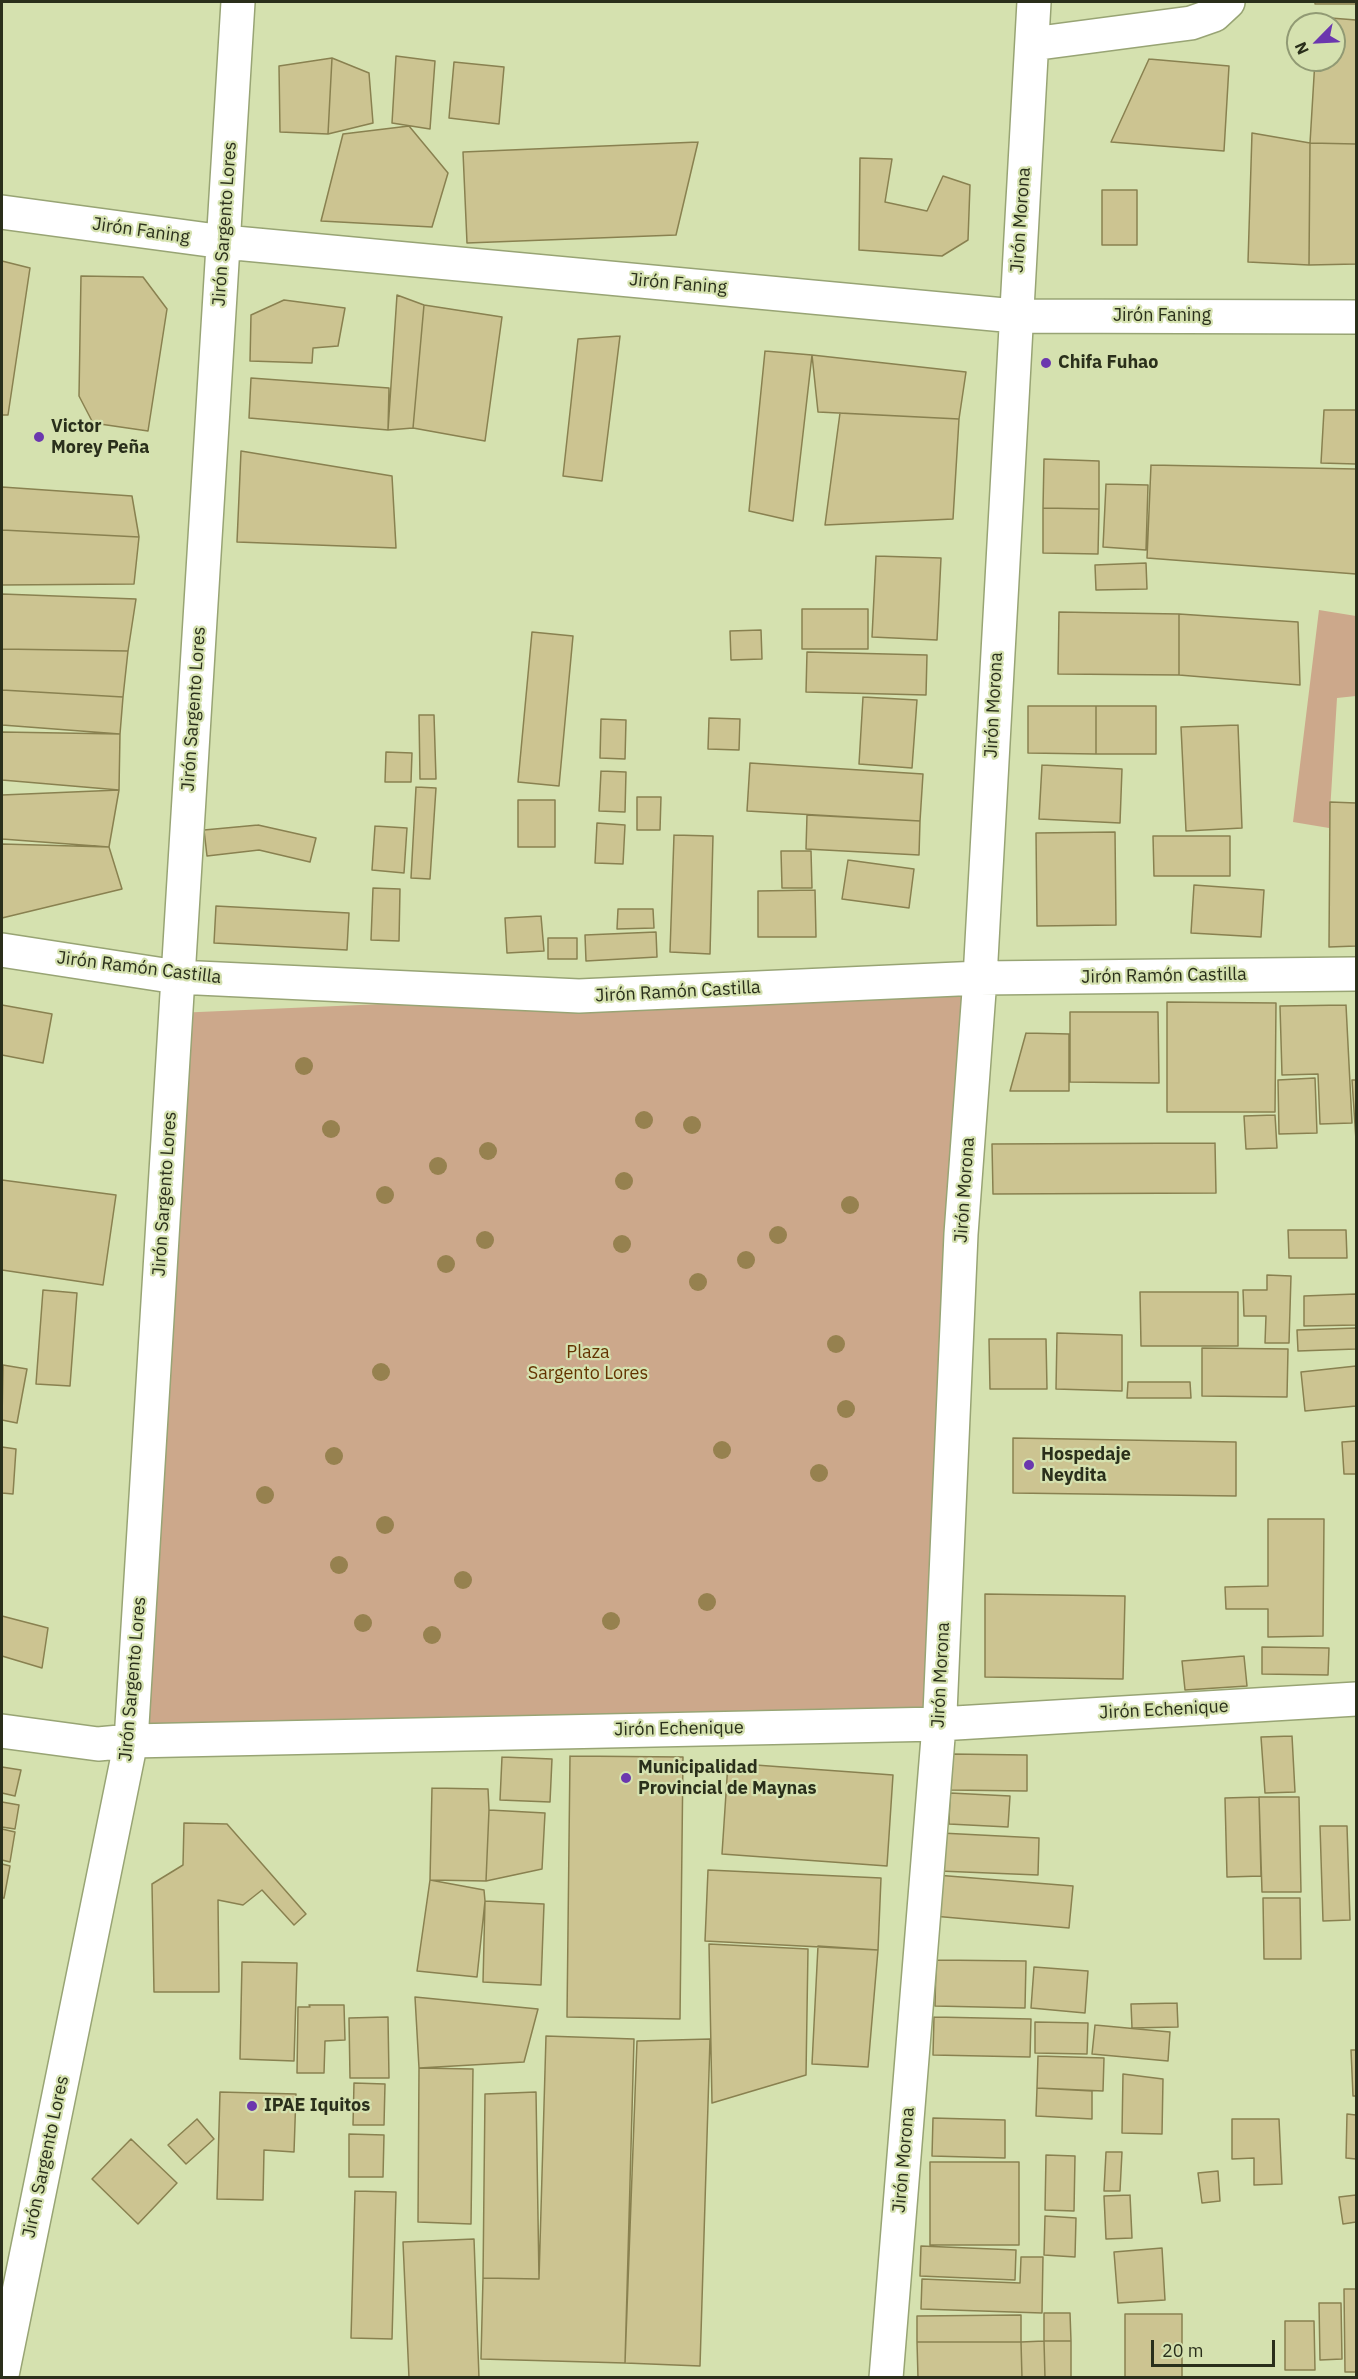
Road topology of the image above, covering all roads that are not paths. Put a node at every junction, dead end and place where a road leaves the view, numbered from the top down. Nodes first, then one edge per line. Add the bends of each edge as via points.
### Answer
1 (238, 2) edge
2 (1035, 2) edge
3 (1228, 2) edge
4 (1032, 44) junction
5 (2, 212) edge
6 (224, 242) junction
7 (1015, 316) junction
8 (1356, 317) edge
9 (2, 950) edge
10 (1356, 974) edge
11 (177, 977) junction
12 (980, 978) junction
13 (1356, 1699) edge
14 (939, 1724) junction
15 (2, 1731) edge
16 (131, 1741) junction
17 (2, 2375) edge
18 (886, 2378) edge

1 - 6 street, Jirón Sargento Lores
2 - 4 street, Jirón Morona
3 - 4 street via 1214,15 1191,23
4 - 7 street, Jirón Morona
5 - 6 street, Jirón Faning
6 - 7 street, Jirón Faning
6 - 11 street, Jirón Sargento Lores
7 - 8 street, Jirón Faning
7 - 12 street, Jirón Morona
9 - 11 street, Jirón Ramón Castilla
10 - 12 street, Jirón Ramón Castilla
11 - 12 street, Jirón Ramón Castilla via 579,996
11 - 16 street, Jirón Sargento Lores
12 - 14 street, Jirón Morona via 961,1234
13 - 14 street, Jirón Echenique
14 - 16 street, Jirón Echenique
14 - 18 street, Jirón Morona
15 - 16 street, Jirón Echenique via 98,1744
16 - 17 street, Jirón Sargento Lores

